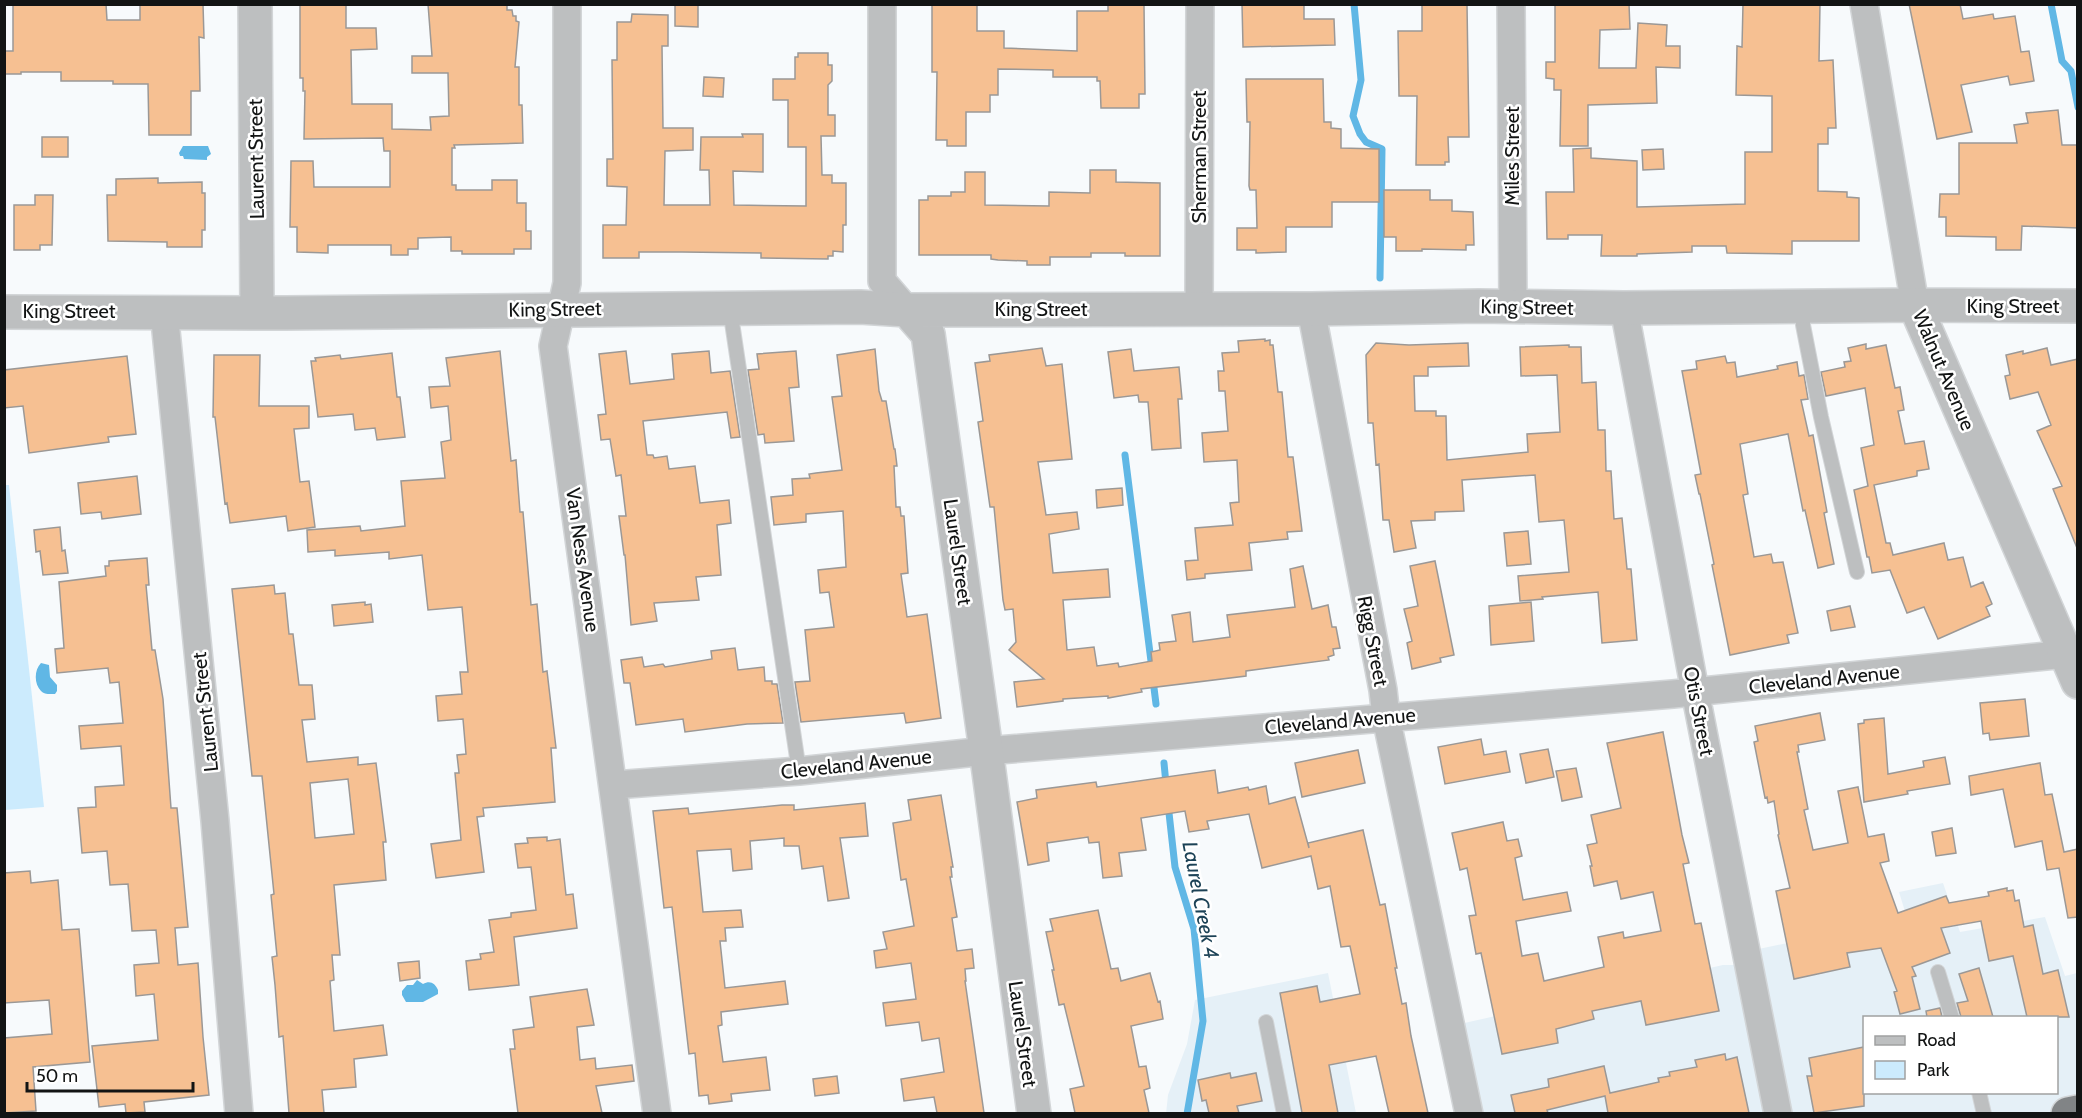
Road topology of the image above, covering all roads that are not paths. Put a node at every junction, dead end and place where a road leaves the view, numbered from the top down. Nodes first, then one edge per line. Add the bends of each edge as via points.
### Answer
1 (255, 4) edge
2 (567, 4) edge
3 (882, 4) edge
4 (1200, 4) edge
5 (1511, 4) edge
6 (1864, 4) edge
7 (1915, 305) junction
8 (1803, 306) junction
9 (2078, 306) edge
10 (1513, 307) junction
11 (1624, 308) junction
12 (560, 309) junction
13 (730, 309) junction
14 (1198, 309) junction
15 (1311, 309) junction
16 (907, 310) junction
17 (164, 311) junction
18 (4, 312) edge
19 (257, 313) junction
20 (1857, 572) dead end
21 (2072, 668) edge
22 (1695, 692) junction
23 (1386, 717) junction
24 (986, 751) junction
25 (799, 771) junction
26 (614, 785) junction
27 (1938, 972) dead end
28 (1952, 1016) edge
29 (1266, 1022) dead end
30 (1979, 1094) edge
31 (2078, 1112) edge
32 (240, 1113) edge
33 (657, 1113) edge
34 (1034, 1113) edge
35 (1284, 1113) edge
36 (1469, 1113) edge
37 (1778, 1113) edge
38 (1984, 1113) edge
39 (2068, 1113) edge

1 - 19 street, Laurent Street
2 - 12 street, Van Ness Avenue via 567,283
3 - 16 street, Laurel Street via 882,281
4 - 14 street, Sherman Street
5 - 10 street, Miles Street
6 - 7 street, Walnut Avenue
7 - 8 street, King Street
7 - 9 street, King Street
7 - 21 street, Walnut Avenue
8 - 11 street, King Street
8 - 20 lane via 1803,325 1821,417
10 - 11 street, King Street
10 - 15 street, King Street
11 - 22 street, Otis Street
12 - 13 street, King Street
12 - 19 street, King Street
12 - 26 street, Van Ness Avenue via 553,346
13 - 16 street, King Street
13 - 25 lane
14 - 15 street, King Street
14 - 16 street, King Street
15 - 23 street, Rigg Street
16 - 24 street, Laurel Street via 928,334
17 - 18 street, King Street
17 - 19 street, King Street
17 - 32 street, Laurent Street
21 - 22 street, Cleveland Avenue
22 - 23 street, Cleveland Avenue
22 - 37 street, Otis Street
23 - 24 street, Cleveland Avenue
23 - 36 street, Rigg Street
24 - 25 street, Cleveland Avenue
24 - 34 street, Laurel Street
25 - 26 street, Cleveland Avenue
26 - 33 street, Van Ness Avenue
27 - 28 lane
29 - 35 lane
30 - 38 lane
31 - 39 highway

